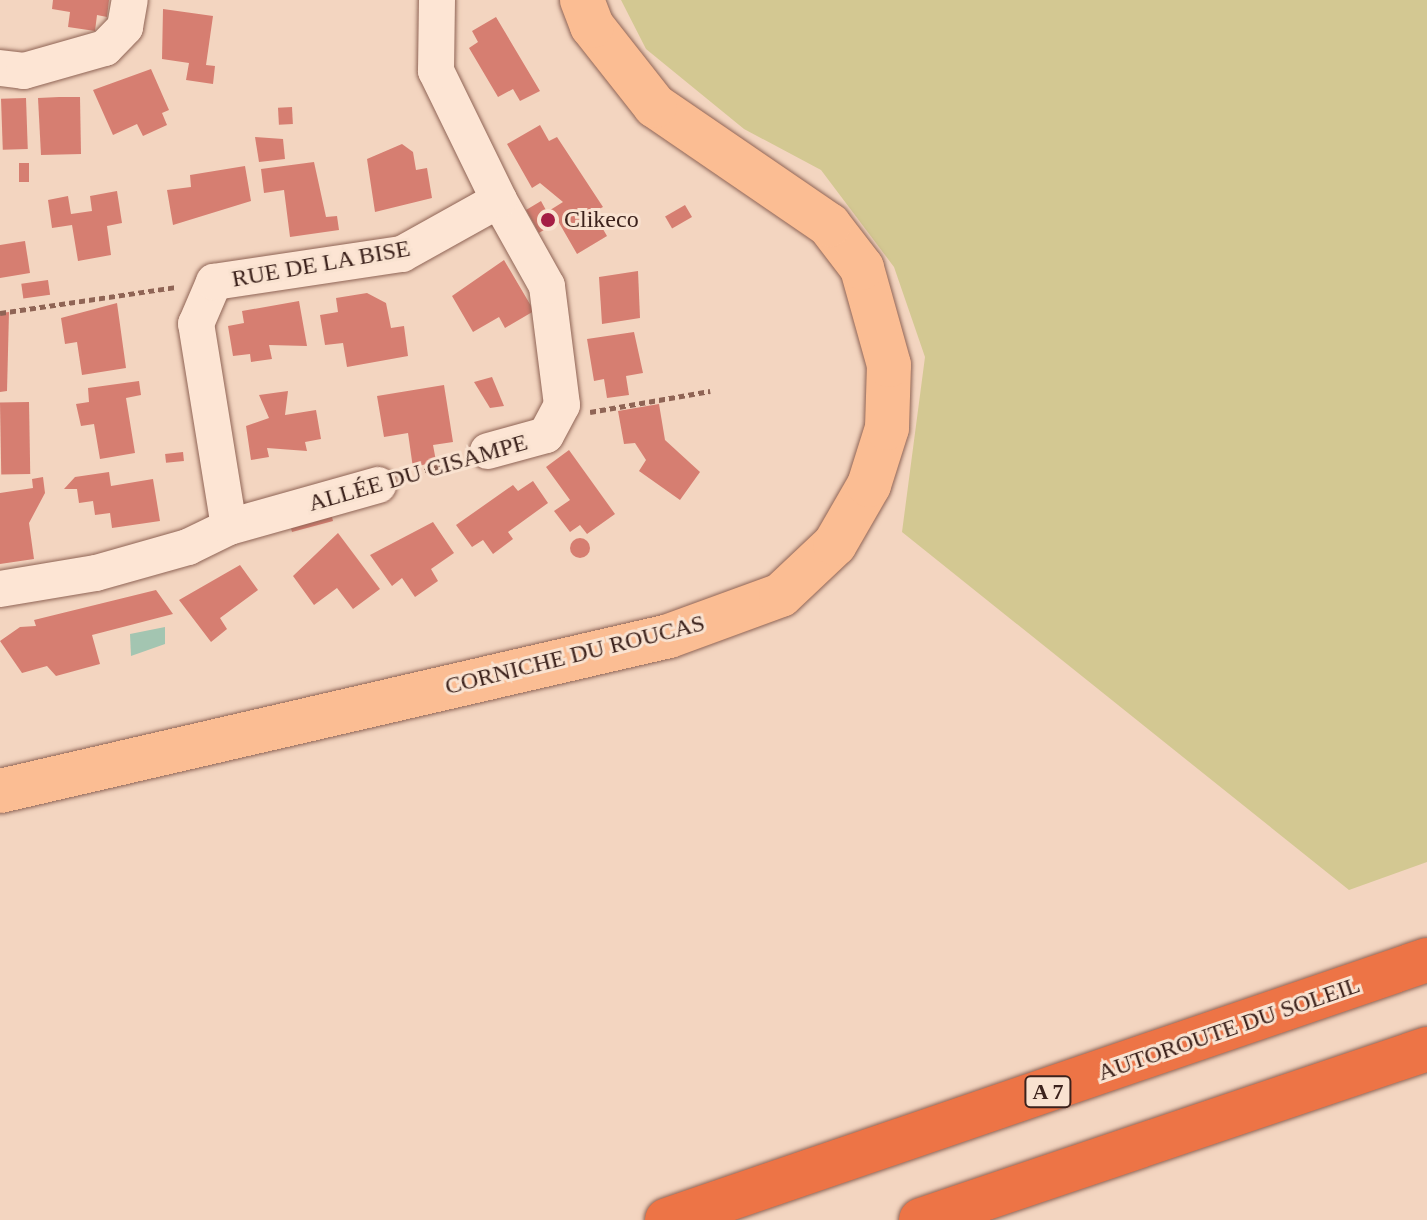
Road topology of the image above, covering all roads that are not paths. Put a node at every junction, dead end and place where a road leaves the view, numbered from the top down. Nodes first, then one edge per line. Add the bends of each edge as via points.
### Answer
1 (130, 0) edge
2 (437, 0) edge
3 (582, 0) edge
4 (0, 68) edge
5 (499, 200) junction
6 (488, 451) road end
7 (378, 485) road end
8 (229, 527) junction
9 (0, 589) edge
10 (0, 791) edge
11 (1427, 960) edge
12 (1427, 1049) edge
13 (667, 1220) edge
14 (921, 1220) edge

1 - 4 street via 125,27 105,48 24,71
2 - 5 street via 436,71
3 - 10 main road, CORNICHE DU ROUCAS via 592,26 655,106 829,225 862,268 889,365 887,428 869,485 835,544 781,595 669,636
5 - 6 street, ALLÉE DU CISAMPE via 547,286 561,417 546,435
5 - 8 street, RUE DE LA BISE via 402,254 214,282 196,324
7 - 8 street, ALLÉE DU CISAMPE
8 - 9 street via 200,543 96,573
11 - 13 highway, AUTOROUTE DU SOLEIL / A 7
12 - 14 highway

